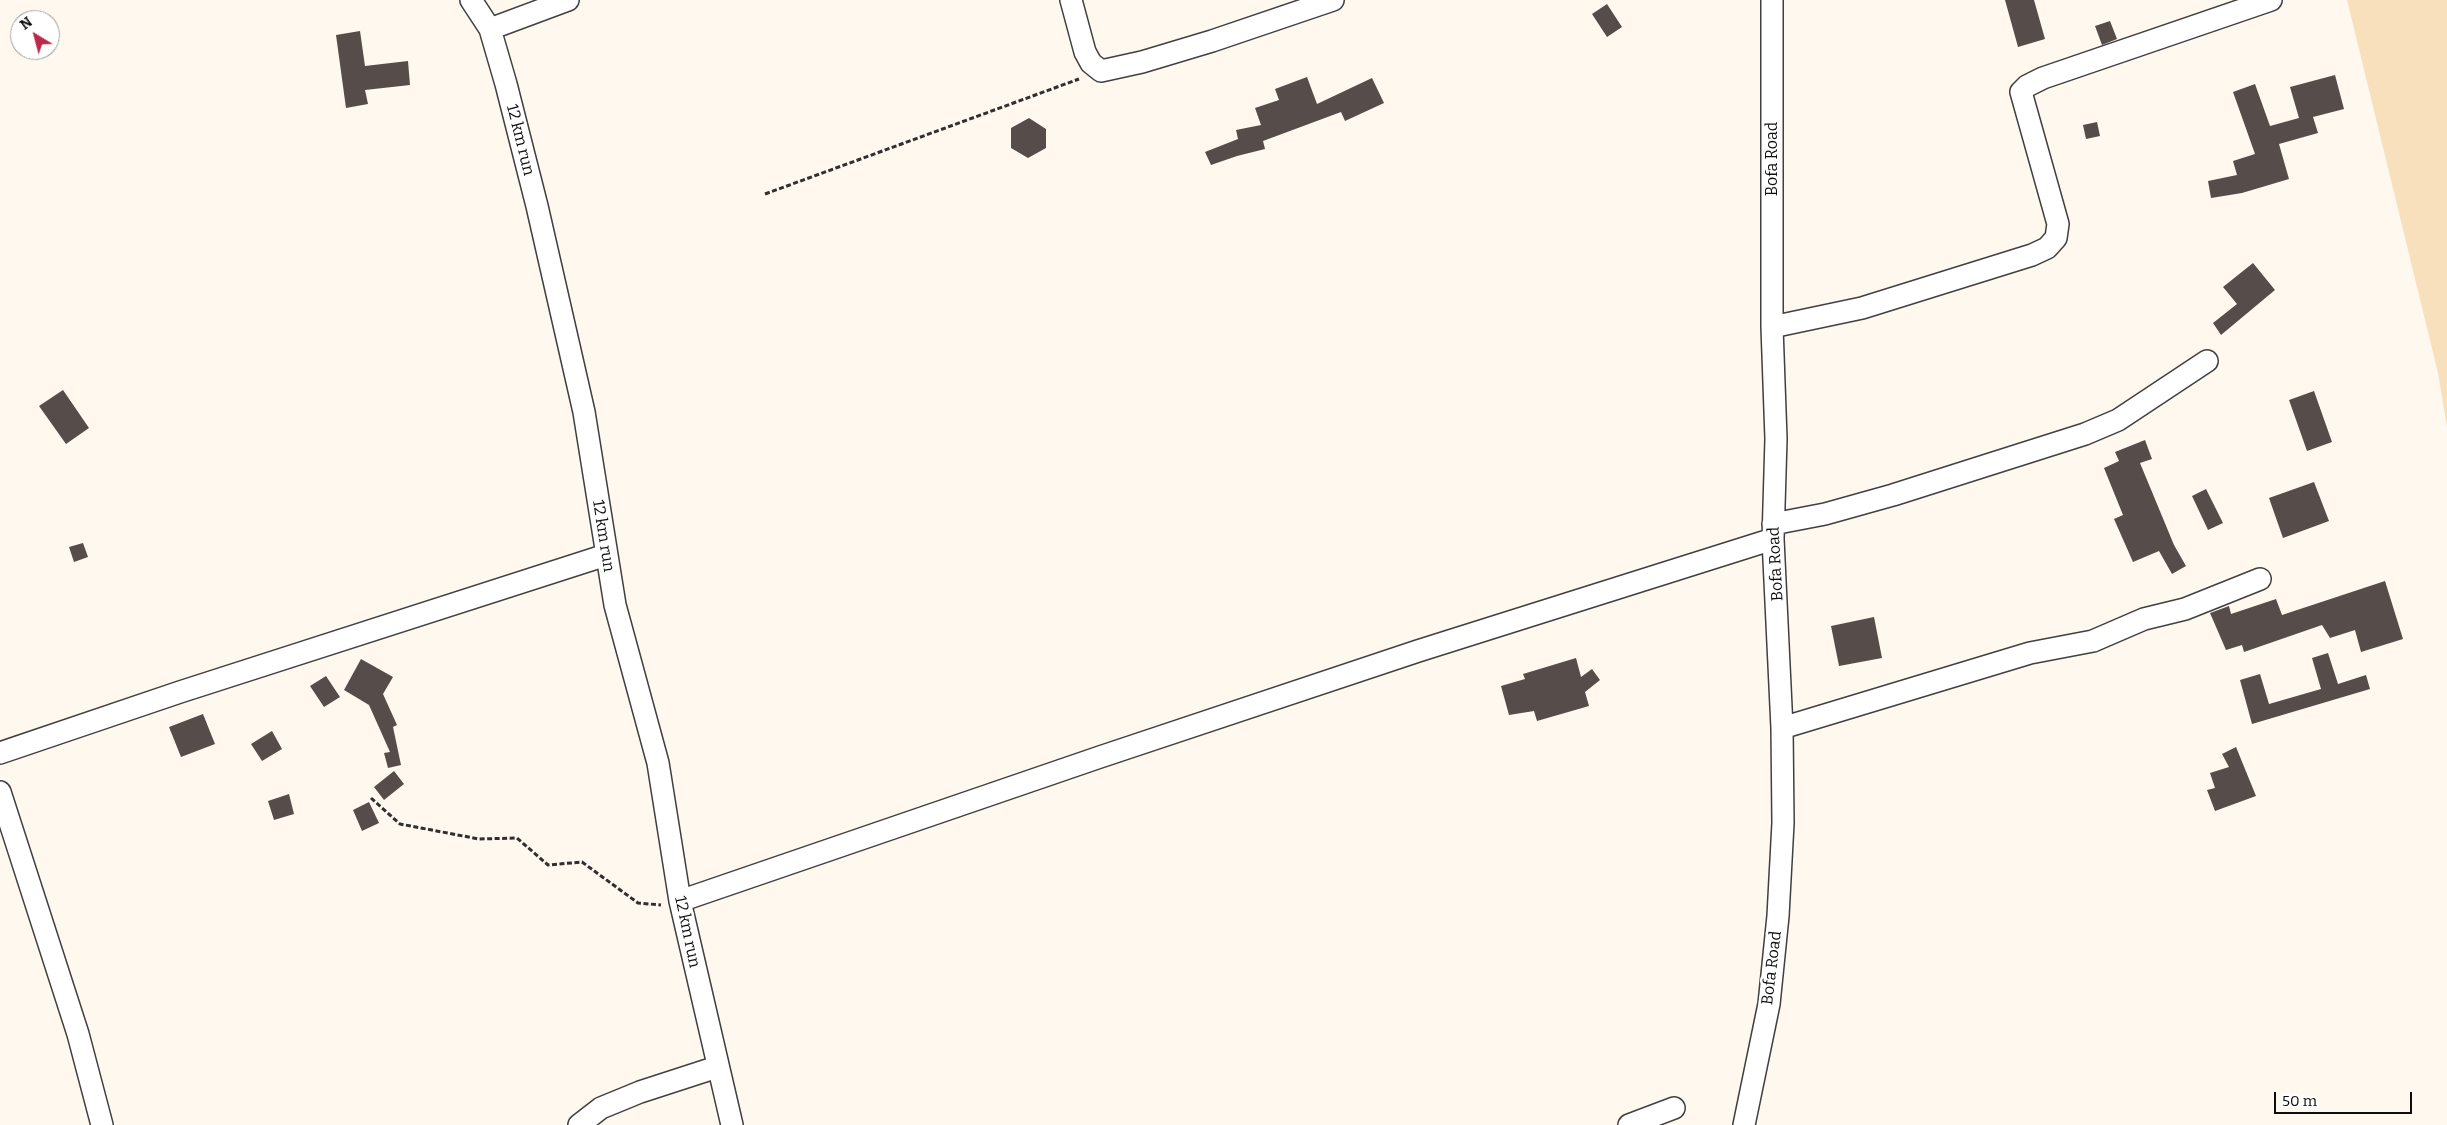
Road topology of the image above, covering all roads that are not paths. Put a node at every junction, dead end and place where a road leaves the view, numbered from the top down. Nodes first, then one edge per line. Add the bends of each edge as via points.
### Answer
1 (471, 0) edge
2 (568, 0) edge
3 (1071, 0) edge
4 (1333, 0) edge
5 (1772, 0) edge
6 (2271, 0) edge
7 (490, 29) junction
8 (1772, 327) junction
9 (2207, 360) dead end
10 (1773, 531) junction
11 (606, 555) junction
12 (2260, 579) dead end
13 (1782, 728) junction
14 (0, 753) edge
15 (0, 792) edge
16 (681, 904) junction
17 (717, 1067) junction
18 (1674, 1108) dead end
19 (102, 1125) edge
20 (579, 1125) edge
21 (732, 1125) edge
22 (1629, 1125) edge
23 (1744, 1125) edge

1 - 7 street, 12 km run
2 - 7 street
3 - 4 street via 1085,52 1101,71 1212,41
5 - 8 street, Bofa Road
6 - 8 street via 2043,78 2021,92 2058,224 2056,238 2047,248 1862,308
7 - 11 street, 12 km run via 537,206 582,402
8 - 10 street, Bofa Road via 1776,438
9 - 10 street via 2118,420 2085,434
10 - 13 street, Bofa Road
10 - 16 street via 1100,757
11 - 14 street
11 - 16 street, 12 km run via 615,605 658,763
12 - 13 street via 2185,609 2144,619 2093,641 2030,653
13 - 23 street, Bofa Road via 1778,916 1768,1004
15 - 19 street via 78,1034
16 - 17 street, 12 km run
17 - 20 street via 601,1108
17 - 21 street, 12 km run
18 - 22 street

